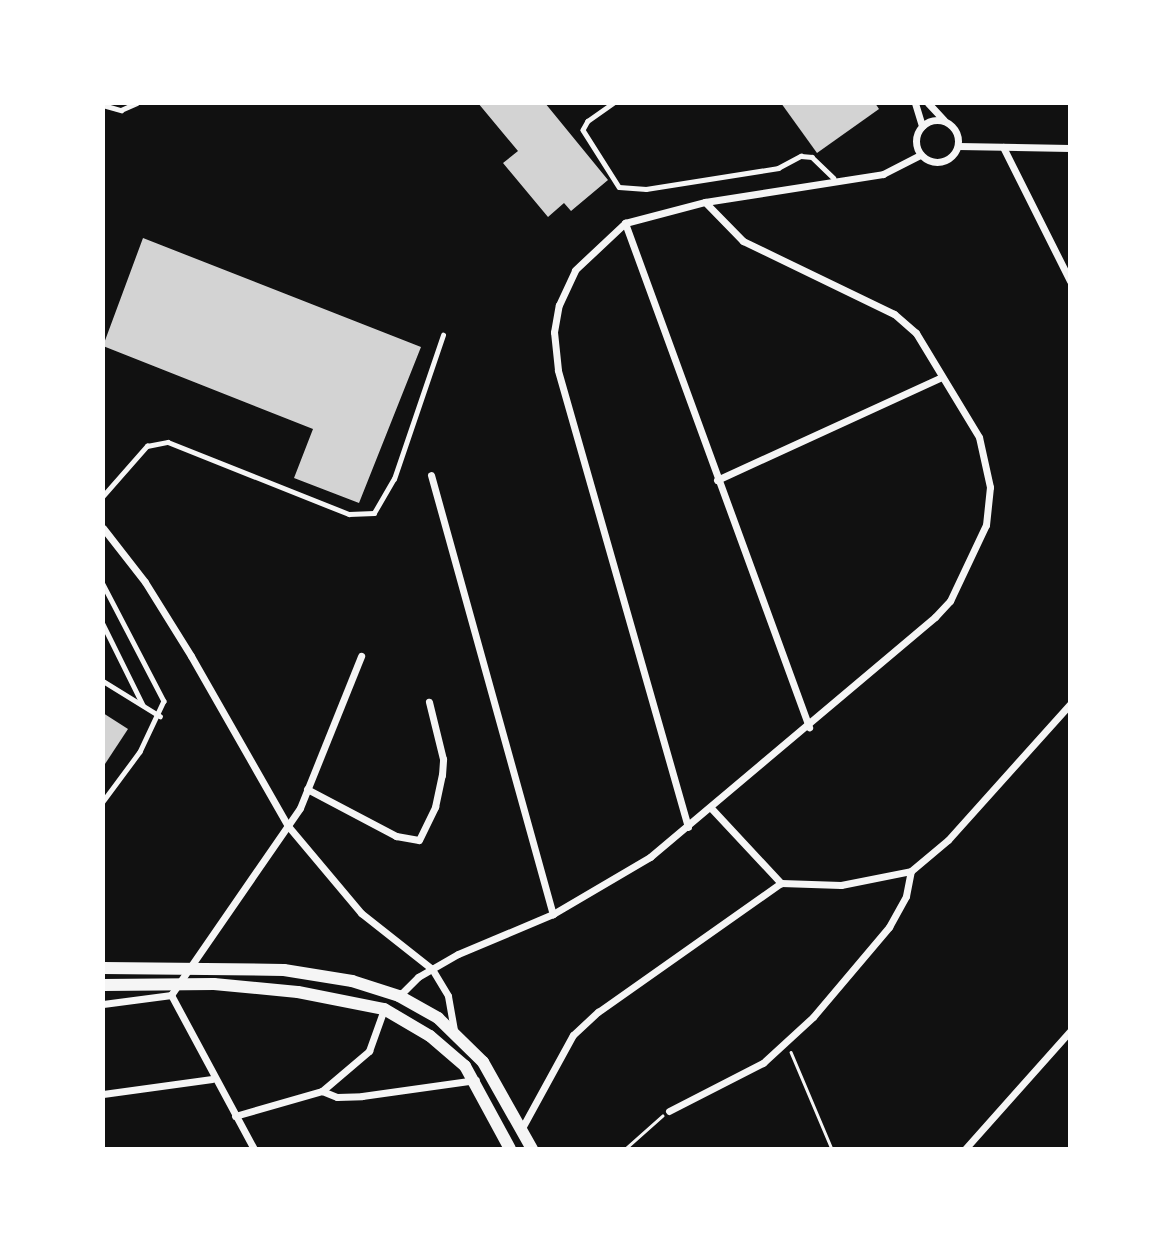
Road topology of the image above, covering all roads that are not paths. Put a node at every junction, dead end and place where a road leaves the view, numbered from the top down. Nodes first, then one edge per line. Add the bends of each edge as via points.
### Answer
1 (137, 103) edge
2 (614, 103) edge
3 (915, 103) edge
4 (928, 103) edge
5 (103, 105) edge
6 (944, 121) junction
7 (922, 126) junction
8 (958, 146) junction
9 (1003, 147) junction
10 (1070, 148) edge
11 (920, 155) junction
12 (834, 178) junction
13 (705, 202) junction
14 (625, 223) junction
15 (1067, 265) edge
16 (1070, 281) edge
17 (443, 335) dead end
18 (942, 377) junction
19 (430, 475) dead end
20 (717, 480) junction
21 (103, 496) edge
22 (103, 528) edge
23 (103, 584) edge
24 (103, 624) edge
25 (361, 656) dead end
26 (103, 681) edge
27 (429, 702) dead end
28 (1070, 704) edge
29 (143, 705) junction
30 (160, 716) junction
31 (809, 727) junction
32 (307, 789) junction
33 (103, 802) edge
34 (711, 808) junction
35 (288, 826) junction
36 (688, 827) junction
37 (911, 871) junction
38 (781, 884) junction
39 (553, 914) junction
40 (190, 966) junction
41 (103, 968) edge
42 (432, 969) junction
43 (103, 985) edge
44 (173, 991) junction
45 (399, 996) junction
46 (103, 1004) edge
47 (384, 1009) junction
48 (1070, 1031) edge
49 (455, 1034) junction
50 (212, 1079) junction
51 (476, 1080) junction
52 (322, 1091) junction
53 (103, 1094) edge
54 (669, 1111) road end
55 (235, 1116) junction
56 (522, 1128) junction
57 (254, 1149) edge
58 (510, 1149) edge
59 (532, 1149) edge
60 (965, 1149) edge

1 - 5 lane via 121,110
2 - 12 lane via 589,121 583,134 612,182 626,190 778,168 801,156 812,157
3 - 7 street
4 - 6 street
6 - 7 street
6 - 8 street via 956,131
7 - 11 street via 915,140
8 - 9 street
8 - 11 street via 942,162
9 - 10 street
9 - 15 street
11 - 12 street via 883,174
12 - 13 street
13 - 14 street
13 - 18 street via 721,223 762,252 903,320 923,342
14 - 20 street
14 - 36 street via 575,270 559,305 554,332 558,370
15 - 16 street
17 - 21 lane via 394,479 374,513 349,514 168,442 147,446
18 - 20 street
18 - 31 street via 973,422 984,452 990,487 986,526 950,601
19 - 39 street
20 - 31 street
22 - 35 street via 125,553 178,635
23 - 30 lane via 164,701
24 - 29 lane
25 - 32 street
26 - 29 lane
27 - 32 street via 443,760 432,814 421,838 414,842
28 - 37 street via 948,840
29 - 30 lane
30 - 33 lane
31 - 34 street
32 - 35 street
34 - 36 street
34 - 38 street
35 - 40 street
35 - 42 street via 361,913
36 - 39 street via 650,858
37 - 38 street via 841,885
37 - 54 street via 906,896 889,927 787,1042 763,1063
38 - 56 street via 598,1012 573,1035
39 - 42 street via 476,945
40 - 41 main road
40 - 44 street
40 - 45 main road via 284,970 352,981
42 - 45 street
42 - 49 street via 448,996
43 - 44 main road
44 - 46 street
44 - 47 main road via 214,984 298,992
44 - 50 street
45 - 49 main road
47 - 51 main road via 448,1049
47 - 52 street via 369,1051
48 - 60 street
49 - 56 main road via 492,1072
50 - 53 street
50 - 55 street
51 - 52 street via 362,1096 337,1097
51 - 58 main road
52 - 55 street
55 - 57 street
56 - 59 main road

